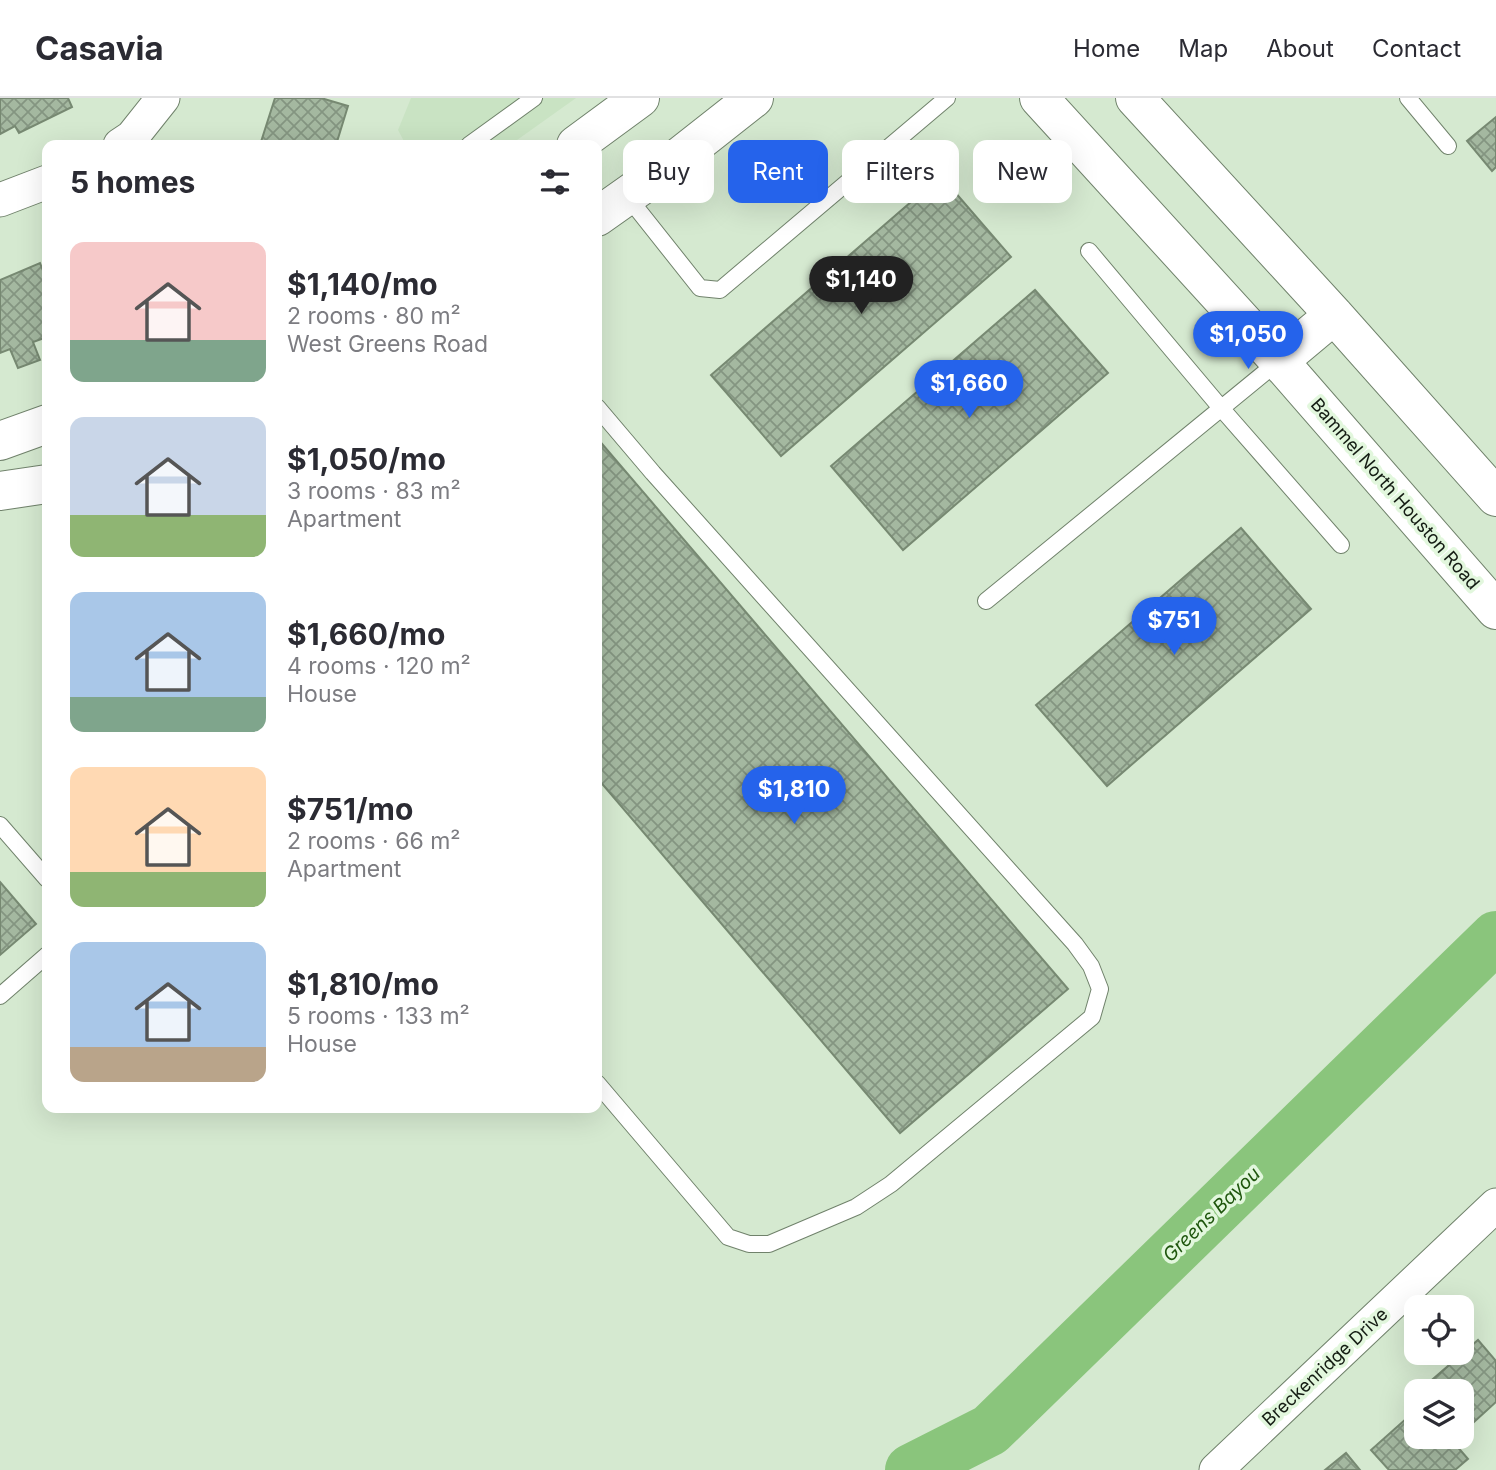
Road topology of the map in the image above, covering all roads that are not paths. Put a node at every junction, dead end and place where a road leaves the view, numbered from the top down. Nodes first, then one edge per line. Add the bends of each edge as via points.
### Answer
1 (163, 98) edge
2 (640, 98) edge
3 (754, 98) edge
4 (947, 98) edge
5 (1039, 98) edge
6 (1135, 98) edge
7 (1408, 98) edge
8 (528, 100) edge
9 (128, 140) edge
10 (476, 140) edge
11 (583, 140) edge
12 (1448, 146) dead end
13 (42, 184) edge
14 (0, 200) edge
15 (612, 206) edge
16 (1089, 251) dead end
17 (1334, 315) junction
18 (1279, 361) junction
19 (1221, 408) junction
20 (602, 413) edge
21 (42, 426) edge
22 (0, 442) edge
23 (42, 485) edge
24 (0, 491) edge
25 (1496, 497) edge
26 (1341, 545) dead end
27 (986, 601) dead end
28 (1496, 610) edge
29 (0, 825) edge
30 (42, 873) edge
31 (42, 959) edge
32 (0, 996) edge
33 (602, 1089) edge
34 (1496, 1206) edge
35 (1216, 1470) edge

1 - 9 street
2 - 11 main road
3 - 15 main road
4 - 15 lane via 720,290 700,288
5 - 18 main road, Bammel North Houston Road
6 - 17 main road
7 - 12 lane
8 - 10 lane
13 - 14 street
16 - 19 lane
17 - 18 main road
17 - 25 main road
18 - 19 lane
18 - 28 main road, Bammel North Houston Road
19 - 26 lane
19 - 27 lane
20 - 33 lane via 1075,944 1100,989 1092,1017 891,1184 856,1207 769,1244 729,1237
21 - 22 main road
23 - 24 main road
29 - 30 lane
31 - 32 lane
34 - 35 street, Breckenridge Drive

